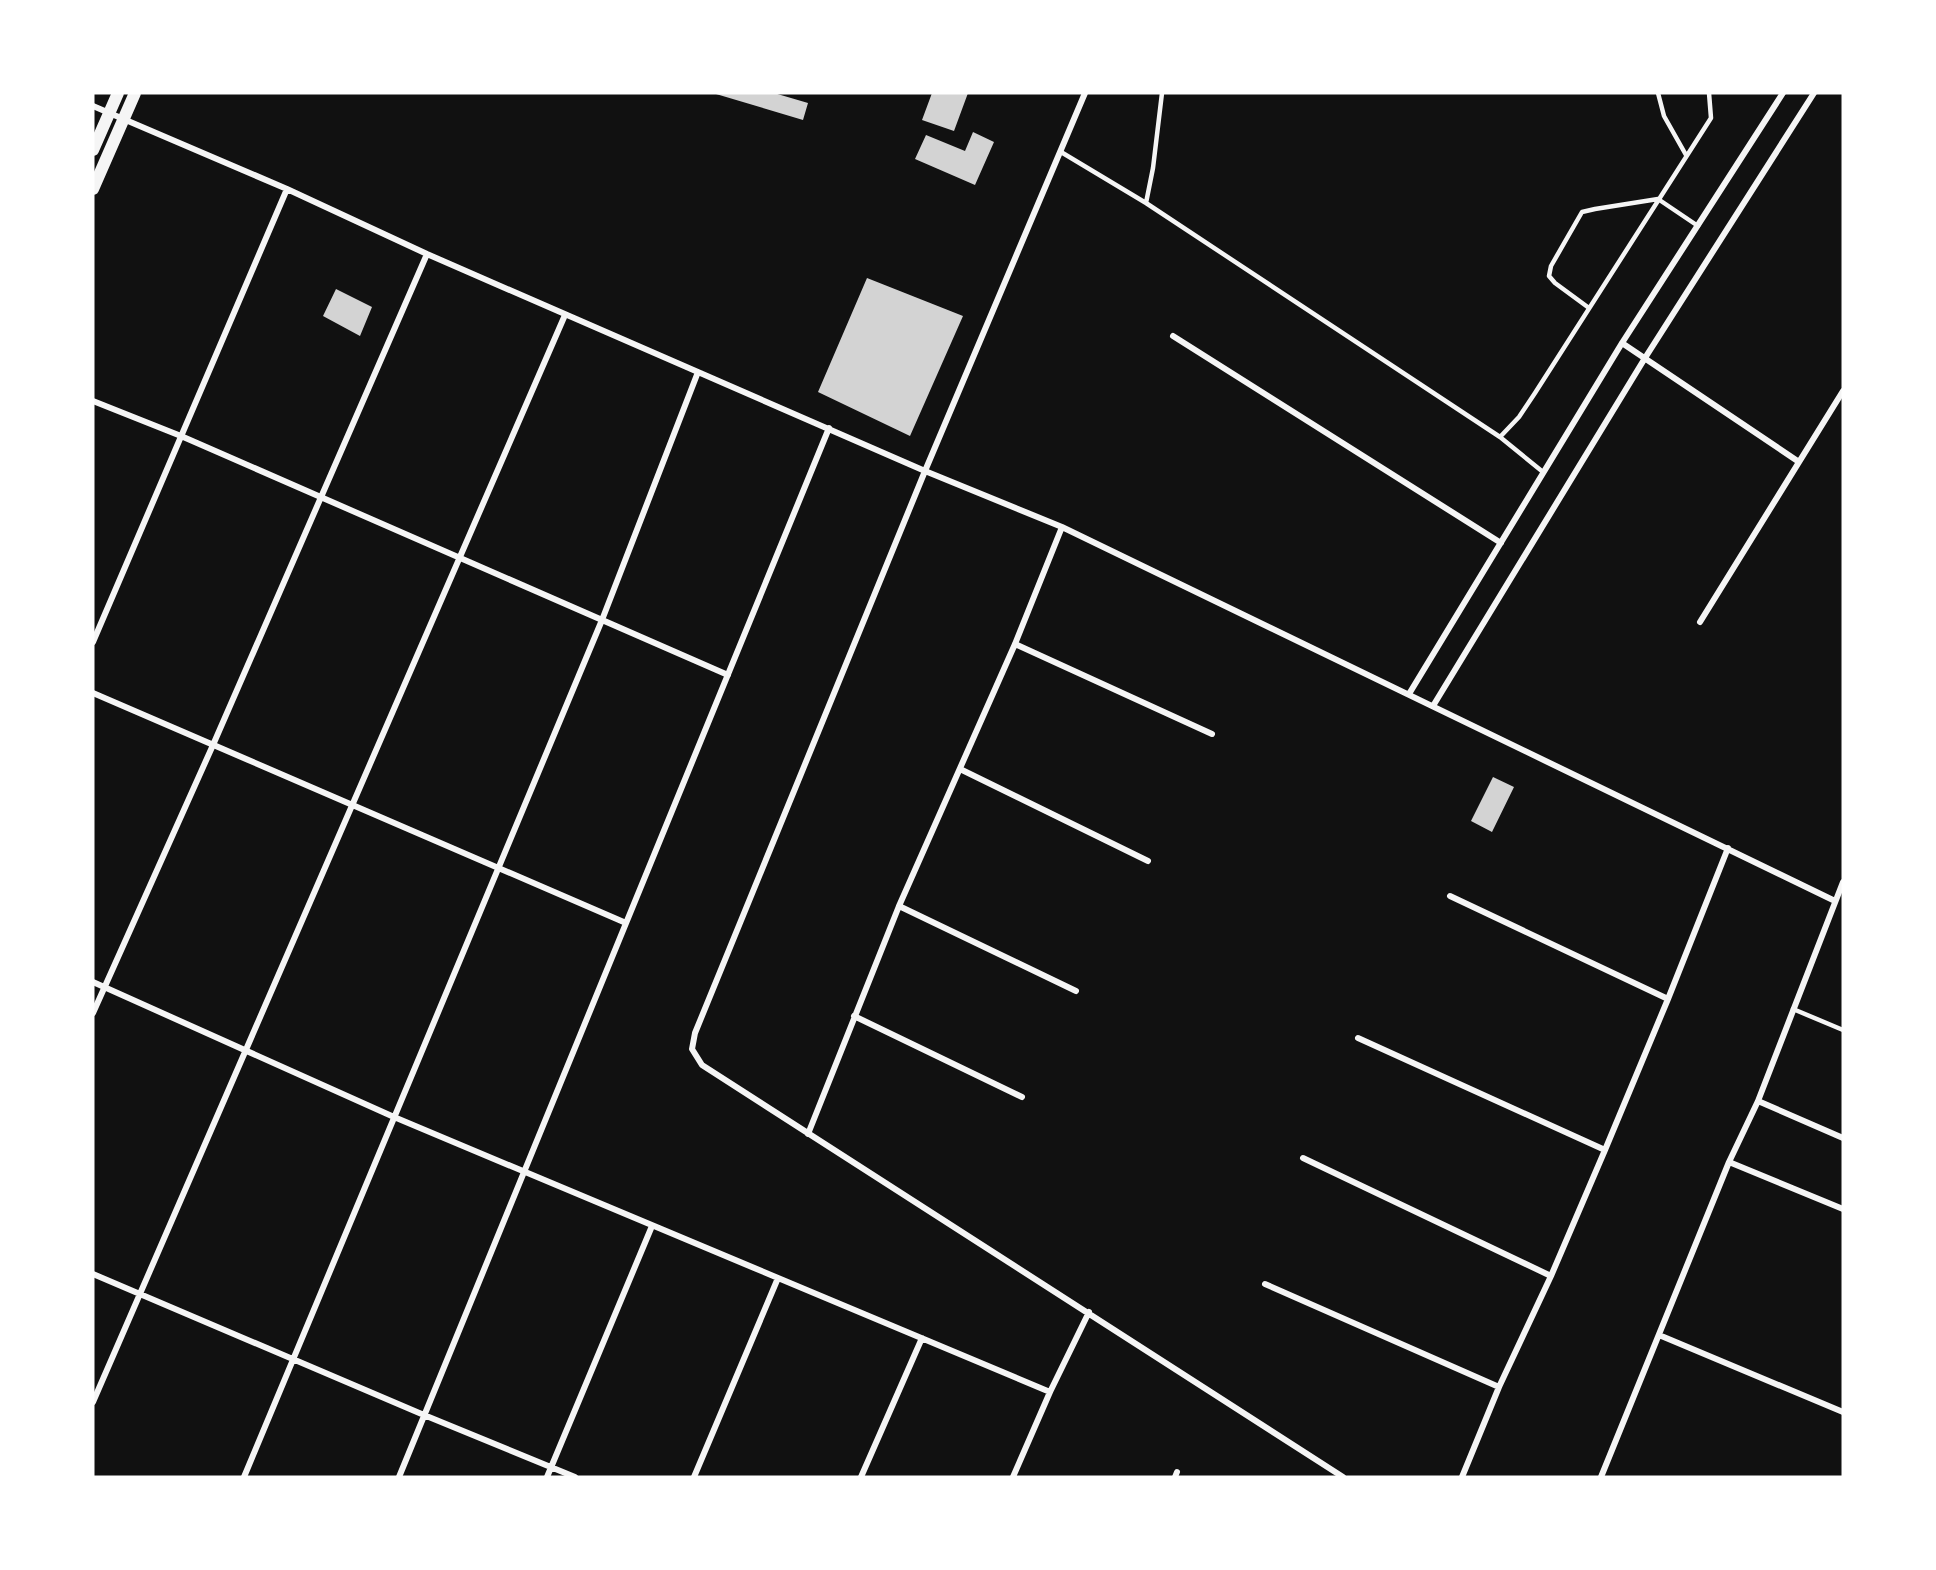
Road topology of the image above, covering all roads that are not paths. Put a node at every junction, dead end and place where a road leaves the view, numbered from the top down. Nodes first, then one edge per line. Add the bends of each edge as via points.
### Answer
1 (118, 93) edge
2 (135, 93) edge
3 (1085, 93) edge
4 (1162, 93) edge
5 (1658, 93) edge
6 (1709, 93) edge
7 (1783, 93) edge
8 (1814, 93) edge
9 (93, 106) edge
10 (109, 114) junction
11 (123, 120) junction
12 (93, 150) edge
13 (1061, 152) junction
14 (1686, 155) junction
15 (93, 189) edge
16 (287, 189) junction
17 (1658, 200) junction
18 (1146, 202) junction
19 (1698, 226) junction
20 (427, 254) junction
21 (1589, 308) junction
22 (565, 315) junction
23 (1173, 336) dead end
24 (1622, 343) junction
25 (1645, 358) junction
26 (698, 372) junction
27 (1843, 391) edge
28 (93, 401) edge
29 (829, 428) junction
30 (181, 436) junction
31 (1500, 437) junction
32 (1799, 462) junction
33 (925, 471) junction
34 (1543, 472) junction
35 (321, 497) junction
36 (1062, 527) junction
37 (1501, 543) junction
38 (460, 558) junction
39 (602, 620) junction
40 (1700, 622) dead end
41 (93, 642) edge
42 (1015, 644) junction
43 (728, 675) junction
44 (93, 693) edge
45 (1409, 694) junction
46 (1433, 706) junction
47 (1212, 734) dead end
48 (213, 745) junction
49 (960, 769) junction
50 (353, 805) junction
51 (1728, 848) junction
52 (1148, 861) dead end
53 (498, 867) junction
54 (1843, 882) edge
55 (1450, 896) dead end
56 (1835, 901) junction
57 (899, 906) junction
58 (626, 923) junction
59 (93, 982) edge
60 (105, 986) junction
61 (1076, 991) dead end
62 (1668, 999) junction
63 (1793, 1009) junction
64 (93, 1013) edge
65 (854, 1016) junction
66 (1843, 1030) edge
67 (1358, 1038) dead end
68 (245, 1051) junction
69 (1022, 1097) dead end
70 (1758, 1101) junction
71 (394, 1118) junction
72 (808, 1134) junction
73 (1843, 1138) edge
74 (1605, 1150) junction
75 (1303, 1158) dead end
76 (1729, 1162) junction
77 (525, 1172) junction
78 (1843, 1209) edge
79 (652, 1226) junction
80 (93, 1274) edge
81 (1551, 1276) junction
82 (778, 1278) junction
83 (1265, 1284) dead end
84 (139, 1293) junction
85 (1089, 1312) junction
86 (1659, 1335) junction
87 (922, 1338) junction
88 (293, 1359) junction
89 (1499, 1388) junction
90 (1050, 1392) junction
91 (93, 1402) edge
92 (1843, 1412) edge
93 (424, 1415) junction
94 (551, 1468) junction
95 (244, 1477) edge
96 (399, 1477) edge
97 (547, 1477) edge
98 (575, 1477) edge
99 (694, 1477) edge
100 (861, 1477) edge
101 (1013, 1477) edge
102 (1343, 1477) edge
103 (1462, 1477) edge
104 (1601, 1477) edge

1 - 10 main road
2 - 11 main road
3 - 13 street
4 - 18 lane
5 - 14 lane via 1664,116
6 - 14 lane via 1711,118
7 - 19 street
8 - 25 street
9 - 10 street
10 - 11 street
10 - 12 main road
11 - 15 main road
11 - 16 street
13 - 18 lane
13 - 33 street
14 - 17 lane
16 - 20 street
16 - 30 street
17 - 19 lane
17 - 21 lane
17 - 21 lane via 1582,212 1549,276
18 - 31 lane
19 - 24 street
20 - 22 street
20 - 35 street
21 - 31 lane via 1519,417
22 - 26 street
22 - 38 street
23 - 37 street
24 - 25 street
24 - 34 street
25 - 32 street
25 - 46 street
26 - 29 street
26 - 39 street
27 - 32 street
28 - 30 street
29 - 33 street
29 - 43 street
30 - 35 street
30 - 41 street
31 - 34 lane
32 - 40 street
33 - 36 street
33 - 72 street via 695,1033 693,1049 702,1065
34 - 37 street
35 - 38 street
35 - 48 street
36 - 42 street
36 - 45 street
37 - 45 street
38 - 39 street
38 - 50 street
39 - 43 street
39 - 53 street
42 - 47 street
42 - 49 street
43 - 58 street
44 - 48 street
45 - 46 street
46 - 51 street
48 - 50 street
48 - 60 street
49 - 52 street
49 - 57 street
50 - 53 street
50 - 68 street
51 - 56 street
51 - 62 street
53 - 58 street
53 - 71 street
54 - 56 street
55 - 62 street
56 - 63 street
57 - 61 street
57 - 65 street
58 - 77 street
59 - 60 street
60 - 64 street
60 - 68 street
62 - 74 street
63 - 66 lane
63 - 70 street
65 - 69 street
65 - 72 street
67 - 74 street
68 - 71 street
68 - 84 street
70 - 73 street
70 - 76 street
71 - 77 street
71 - 88 street
72 - 85 street
74 - 81 street
75 - 81 street
76 - 78 street
76 - 86 street
77 - 79 street
77 - 93 street
79 - 82 street
79 - 94 street
80 - 84 street
81 - 89 street
82 - 87 street
82 - 99 street
83 - 89 street
84 - 88 street
84 - 91 street
85 - 90 street
85 - 102 street
86 - 92 street
86 - 104 street
87 - 90 street
87 - 100 street
88 - 93 street
88 - 95 street
89 - 103 street
90 - 101 street
93 - 94 street
93 - 96 street
94 - 97 street
94 - 98 street

